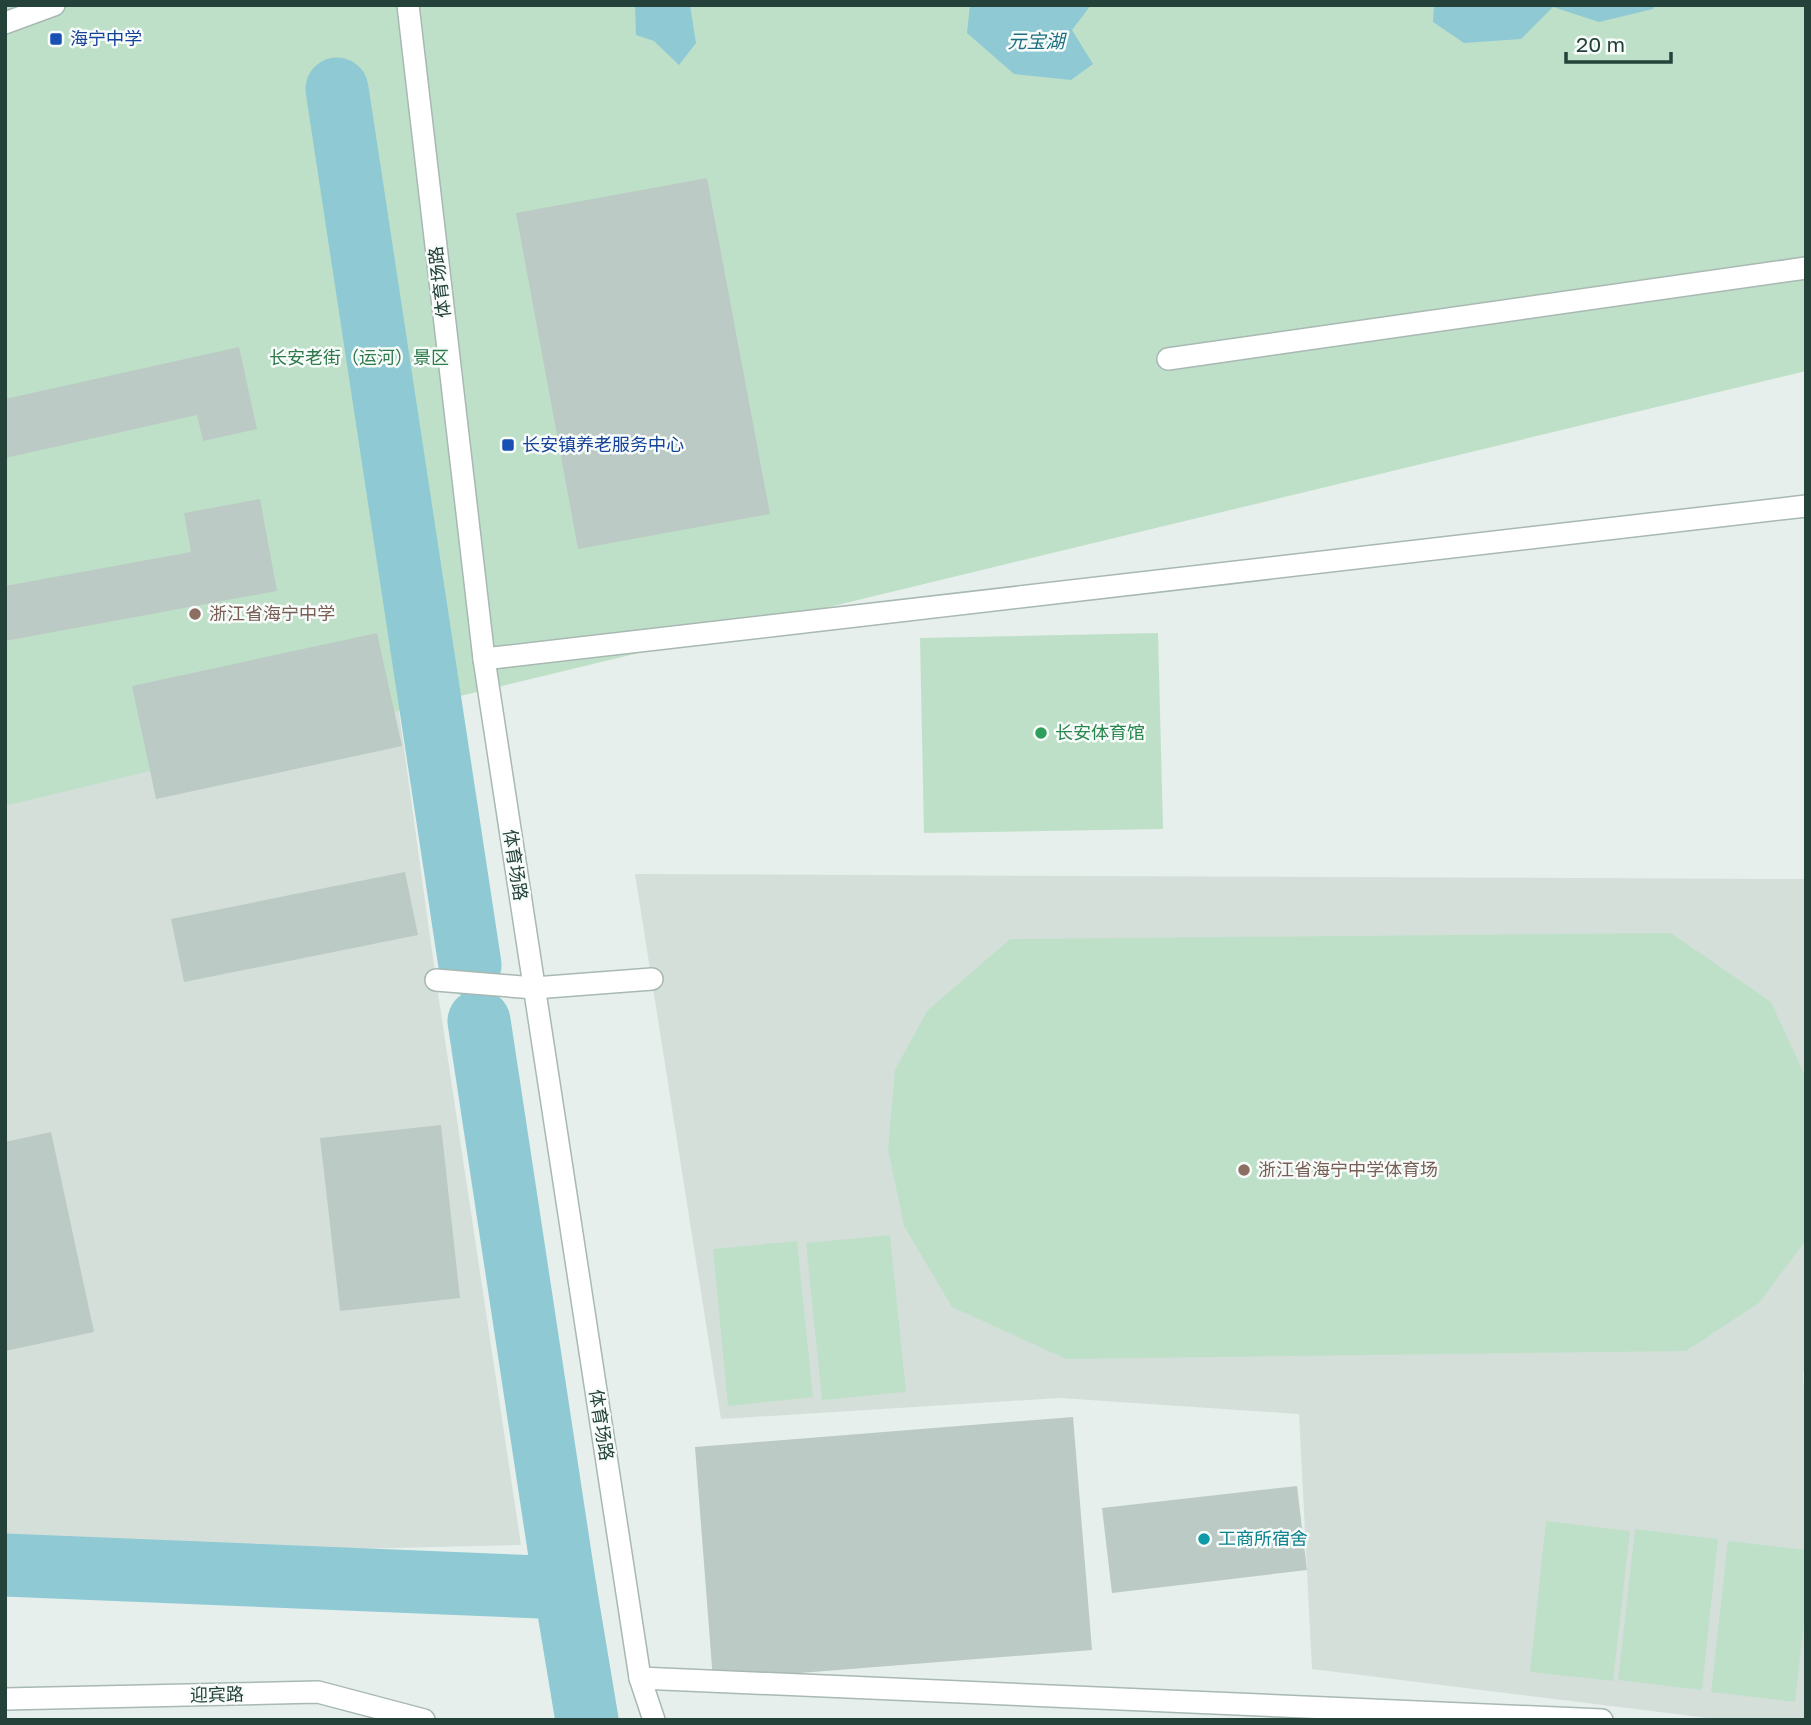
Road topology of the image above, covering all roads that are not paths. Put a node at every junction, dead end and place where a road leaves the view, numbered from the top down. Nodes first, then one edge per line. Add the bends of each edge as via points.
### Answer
1 (54, 5) edge
2 (408, 5) edge
3 (5, 23) edge
4 (1806, 268) edge
5 (1168, 359) dead end
6 (1806, 506) edge
7 (484, 659) junction
8 (652, 979) dead end
9 (436, 980) dead end
10 (534, 988) junction
11 (640, 1678) junction
12 (5, 1699) edge
13 (424, 1720) edge
14 (654, 1720) edge
15 (1602, 1720) edge

1 - 3 street
2 - 7 street, 体育场路
4 - 5 street
6 - 7 street
7 - 10 street, 体育场路
8 - 10 street
9 - 10 street
10 - 11 street, 体育场路
11 - 14 street, 体育场路
11 - 15 street
12 - 13 street, 迎宾路 via 318,1692

